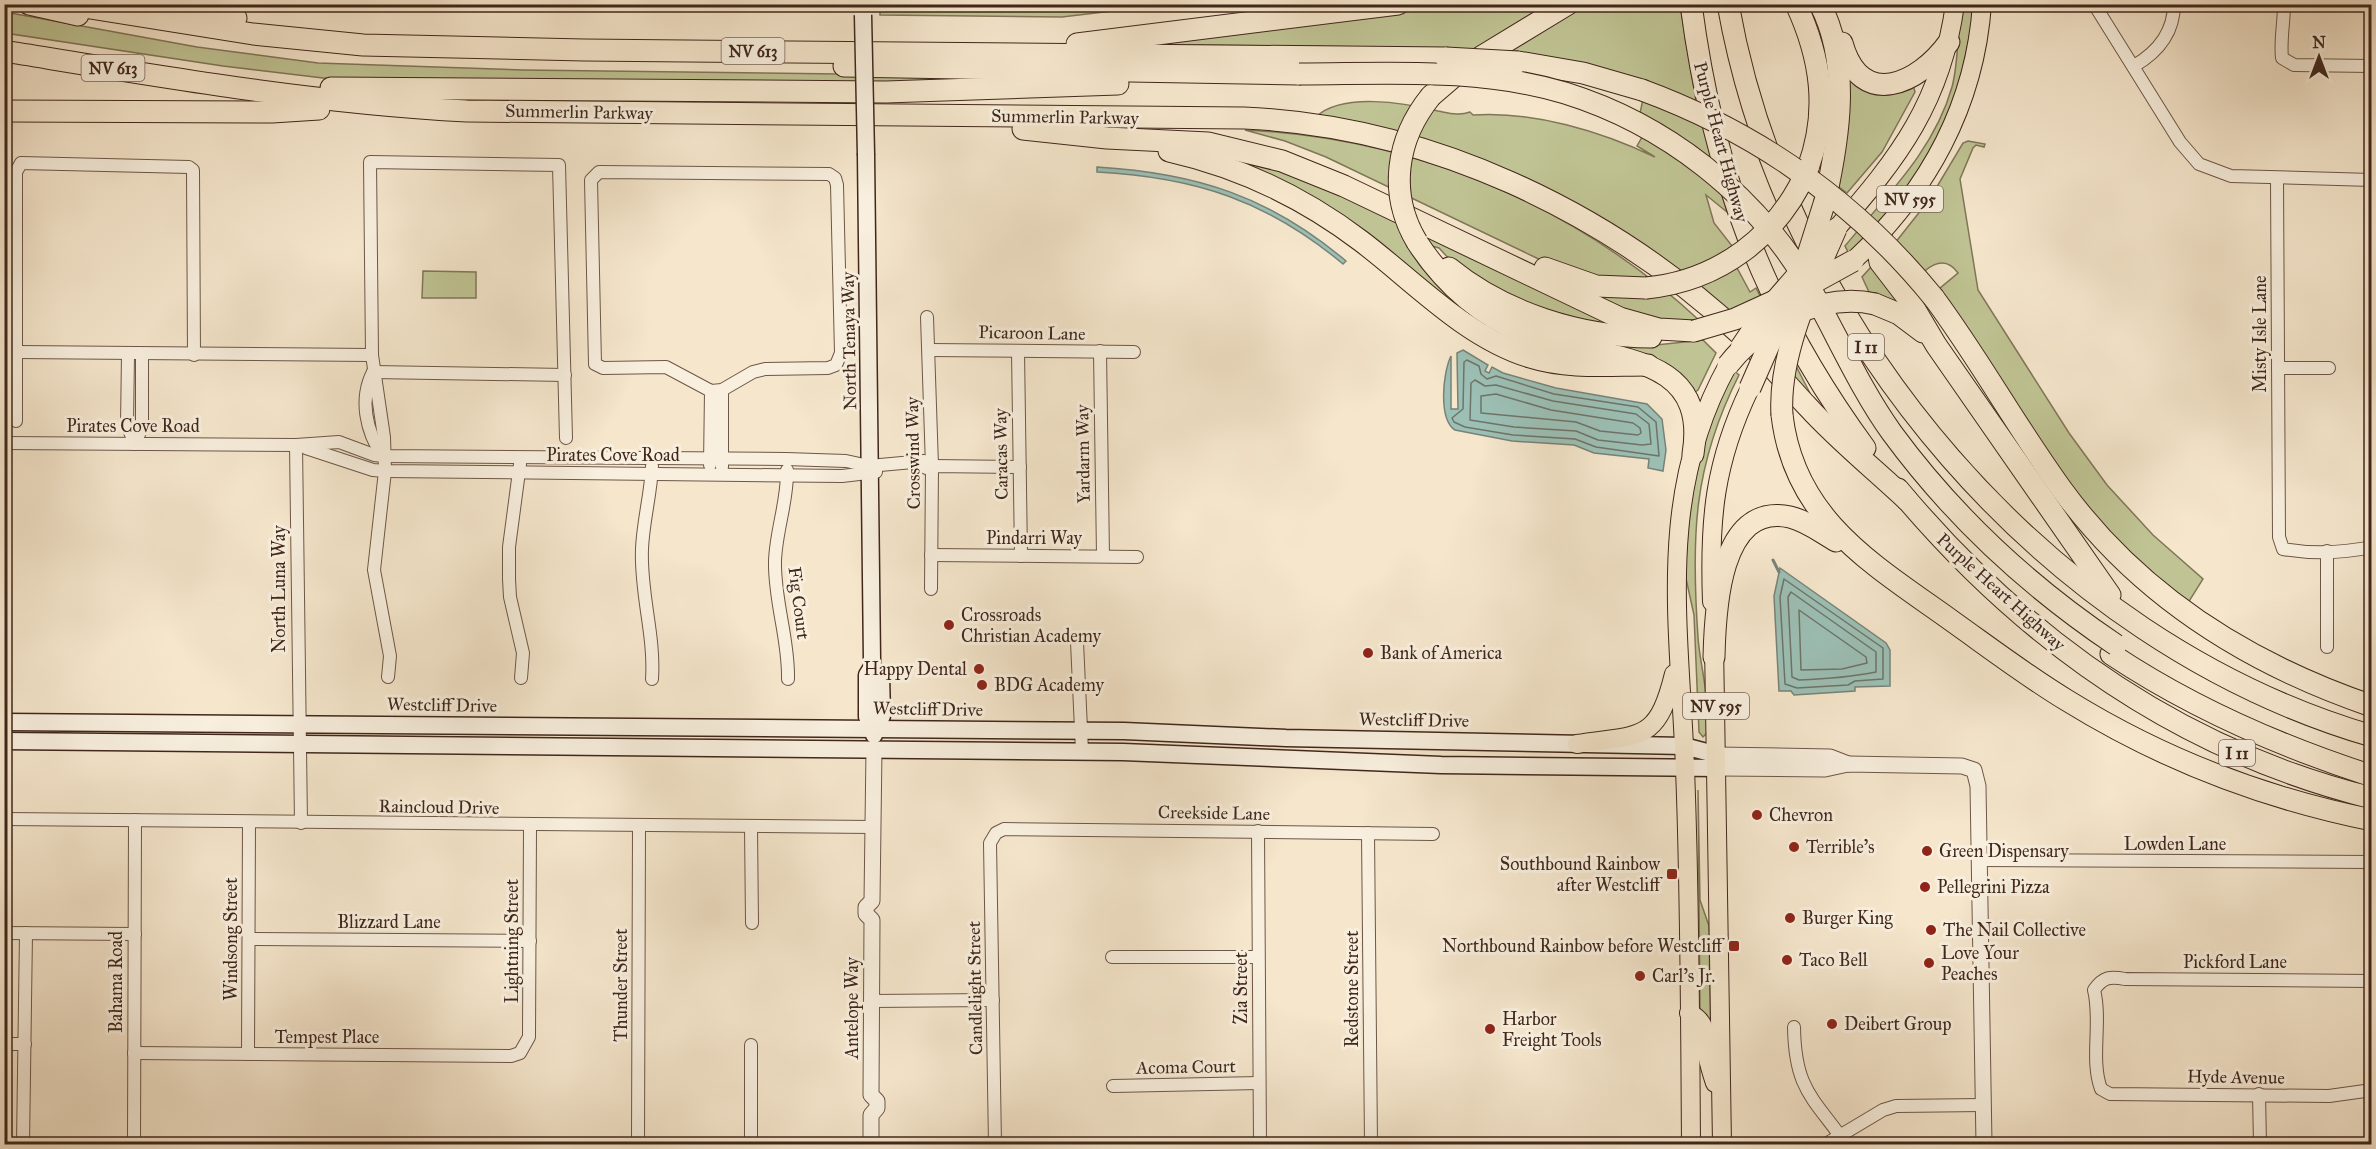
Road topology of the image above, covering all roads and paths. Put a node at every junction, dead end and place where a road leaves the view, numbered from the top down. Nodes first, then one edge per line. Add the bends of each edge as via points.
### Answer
1 (29, 4) edge
2 (65, 4) edge
3 (181, 4) edge
4 (1398, 4) edge
5 (1568, 4) edge
6 (1690, 4) edge
7 (1728, 4) edge
8 (1796, 4) edge
9 (1820, 4) edge
10 (1825, 4) edge
11 (1955, 4) edge
12 (1982, 4) edge
13 (2094, 4) edge
14 (2174, 4) edge
15 (2283, 4) edge
16 (863, 8) edge
17 (1949, 42) junction
18 (375, 45) junction
19 (4, 51) edge
20 (1014, 53) junction
21 (2134, 66) junction
22 (2372, 66) edge
23 (1299, 80) junction
24 (221, 85) junction
25 (375, 106) junction
26 (4, 111) edge
27 (896, 115) junction
28 (1159, 118) junction
29 (1107, 138) junction
30 (2277, 178) junction
31 (2372, 180) edge
32 (1836, 229) joint
33 (1881, 235) junction
34 (1417, 242) junction
35 (1853, 261) junction
36 (1809, 273) junction
37 (1792, 293) junction
38 (1772, 303) junction
39 (1803, 312) junction
40 (927, 317) dead end
41 (1778, 324) junction
42 (1694, 331) junction
43 (1936, 345) junction
44 (929, 350) junction
45 (1018, 351) junction
46 (1100, 351) junction
47 (16, 352) junction
48 (1134, 352) dead end
49 (128, 354) junction
50 (142, 354) junction
51 (194, 355) junction
52 (372, 355) junction
53 (1648, 365) junction
54 (1728, 365) junction
55 (2278, 368) junction
56 (2328, 368) dead end
57 (373, 372) junction
58 (565, 375) junction
59 (1750, 388) junction
60 (716, 390) junction
61 (16, 421) dead end
62 (566, 438) dead end
63 (4, 443) edge
64 (135, 444) junction
65 (296, 445) junction
66 (1693, 454) junction
67 (383, 456) junction
68 (521, 457) junction
69 (652, 459) junction
70 (716, 459) junction
71 (786, 459) junction
72 (932, 466) junction
73 (1020, 467) junction
74 (869, 470) junction
75 (385, 471) junction
76 (519, 473) junction
77 (652, 474) junction
78 (716, 474) junction
79 (787, 475) junction
80 (1907, 500) junction
81 (2372, 547) edge
82 (2327, 551) junction
83 (932, 555) junction
84 (1021, 556) junction
85 (1103, 556) junction
86 (1137, 557) dead end
87 (1864, 558) junction
88 (932, 589) dead end
89 (2122, 613) junction
90 (1077, 642) dead end
91 (2327, 647) dead end
92 (2113, 650) junction
93 (1679, 651) junction
94 (1714, 657) junction
95 (387, 677) dead end
96 (521, 678) dead end
97 (652, 679) dead end
98 (788, 679) dead end
99 (2372, 706) edge
100 (4, 722) edge
101 (1081, 730) junction
102 (302, 733) junction
103 (2372, 736) edge
104 (1286, 738) junction
105 (874, 739) junction
106 (1408, 740) junction
107 (4, 741) edge
108 (1510, 741) junction
109 (1577, 744) junction
110 (1082, 751) junction
111 (1684, 757) junction
112 (1285, 759) junction
113 (1347, 762) junction
114 (1718, 762) junction
115 (2372, 764) edge
116 (1532, 766) junction
117 (2372, 776) edge
118 (2372, 798) edge
119 (4, 819) edge
120 (135, 820) junction
121 (2372, 820) edge
122 (249, 823) junction
123 (301, 823) junction
124 (530, 826) junction
125 (639, 826) junction
126 (751, 826) junction
127 (873, 827) junction
128 (1258, 831) junction
129 (996, 833) joint
130 (1368, 833) junction
131 (1433, 834) dead end
132 (1979, 860) junction
133 (2372, 862) edge
134 (752, 922) dead end
135 (4, 933) edge
136 (26, 933) junction
137 (135, 934) junction
138 (249, 939) junction
139 (530, 941) junction
140 (1112, 957) dead end
141 (1258, 957) junction
142 (2372, 981) edge
143 (993, 1000) junction
144 (872, 1001) junction
145 (1689, 1012) junction
146 (1794, 1027) dead end
147 (4, 1044) edge
148 (25, 1044) junction
149 (752, 1046) dead end
150 (134, 1053) junction
151 (520, 1053) joint
152 (248, 1054) junction
153 (1259, 1083) junction
154 (1113, 1086) dead end
155 (2101, 1089) joint
156 (2372, 1090) edge
157 (2259, 1094) junction
158 (1983, 1105) junction
159 (1721, 1107) junction
160 (1844, 1140) edge
161 (23, 1144) edge
162 (134, 1144) edge
163 (638, 1144) edge
164 (751, 1144) edge
165 (871, 1144) edge
166 (995, 1144) edge
167 (1260, 1144) edge
168 (1371, 1144) edge
169 (1691, 1144) edge
170 (1722, 1144) edge
171 (1826, 1144) edge
172 (1984, 1144) edge
173 (2260, 1144) edge

1 - 23 highway via 215,42 384,60
2 - 18 highway, NV 613 via 269,36
3 - 18 highway
4 - 20 highway
5 - 34 highway, bridge via 1466,66 1431,96 1408,131 1399,167 1403,207
6 - 80 highway, Purple Heart Highway / I 11 via 1719,148 1757,264 1780,314 1820,383
7 - 89 highway, I 11 via 1749,93 1781,183 1820,270 1865,345 1916,416 1973,482 2048,554
8 - 28 highway, bridge via 1815,51 1820,84 1819,128 1808,168 1785,210 1747,249 1694,278 1646,288 1608,288 1573,280 1311,156 1261,140
9 - 36 highway, bridge via 1834,48 1839,91 1836,143
10 - 17 highway via 1850,64 1858,74 1875,83 1894,85 1910,80
11 - 17 main road, NV 595
12 - 33 main road, NV 595 via 1971,77 1953,126 1923,182
13 - 21 street
14 - 21 street via 2170,30 2163,43
15 - 22 street via 2282,58 2294,65
16 - 74 main road, North Tenaya Way, bridge
17 - 32 main road, NV 595 via 1932,96 1906,144
18 - 20 highway, NV 613
19 - 24 highway, Summerlin Parkway / NV 613
20 - 99 highway, bridge via 1518,62 1583,73 1642,90 1720,122 1801,170 1873,230 1934,298 2062,489 2131,568 2177,607 2228,641 2290,673
21 - 30 street via 2180,142 2199,164 2231,176
23 - 24 highway via 838,92 450,91
23 - 92 highway, bridge via 1452,75 1531,85 1604,108 1680,149 1737,195 1786,250 1875,407 1932,482 2021,572
24 - 25 highway, Summerlin Parkway / NV 613
25 - 26 highway via 272,112
25 - 27 highway, Summerlin Parkway / NV 613 via 466,111
27 - 28 highway, Summerlin Parkway / NV 613
27 - 29 highway
28 - 80 highway via 1256,119 1367,136 1460,162 1555,204 1645,258 1728,323 1767,359 1808,407
29 - 42 highway via 1208,143 1290,163 1620,318 1659,330
29 - 53 highway via 1204,159 1285,192 1346,230 1472,328 1519,353 1564,365
30 - 31 street
30 - 55 street, Misty Isle Lane
32 - 36 highway, bridge
33 - 35 main road, NV 595
33 - 43 highway via 1881,264 1910,301
34 - 42 highway via 1481,289 1550,320 1624,336
34 - 53 highway via 1450,284 1506,325 1555,344
35 - 36 highway, bridge
35 - 39 main road, NV 595, bridge
36 - 37 highway, bridge
36 - 38 main road, NV 595, bridge
36 - 39 highway, bridge
37 - 38 highway, bridge
37 - 41 highway, bridge
38 - 42 highway, bridge via 1726,323
38 - 54 main road, NV 595, bridge
39 - 41 highway, bridge
39 - 43 highway, bridge via 1837,302 1875,304 1909,320
39 - 59 main road, NV 595, bridge
39 - 87 highway, bridge via 1783,380 1782,415 1793,464 1808,494 1835,532
40 - 44 street, Crosswind Way
41 - 54 highway, bridge via 1751,340
41 - 59 highway, bridge
43 - 89 highway
44 - 45 street, Picaroon Lane
44 - 72 street, Crosswind Way
45 - 46 street, Picaroon Lane
45 - 73 street, Caracas Way
46 - 48 street, Picaroon Lane
46 - 85 street, Yardarm Way
47 - 49 street
47 - 51 street via 16,172 21,163 193,170
47 - 61 street
49 - 50 street
49 - 64 street via 128,426
50 - 51 street
50 - 64 street via 142,427
51 - 52 street
52 - 57 street
52 - 58 street via 370,162 559,165
53 - 66 highway via 1667,376 1688,400 1695,420
54 - 66 main road, NV 595 via 1702,422
55 - 56 street
55 - 82 street, Misty Isle Lane via 2279,537 2283,549
57 - 58 street
57 - 67 street via 366,385 367,421 372,441
58 - 62 street
59 - 94 main road, NV 595 via 1728,442 1713,505 1710,544
60 - 60 street via 666,368 603,368 595,364 591,180 599,172 829,174 834,178 841,353 836,365 765,369
60 - 70 street
63 - 64 street, Pirates Cove Road
64 - 65 street, Pirates Cove Road
65 - 67 street, Pirates Cove Road via 339,442
65 - 75 street, Pirates Cove Road
65 - 102 street, North Luna Way via 297,648
66 - 93 main road, NV 595 via 1676,541
67 - 68 street, Pirates Cove Road
67 - 75 street
68 - 69 street, Pirates Cove Road
68 - 76 street
69 - 70 street, Pirates Cove Road
69 - 77 street
70 - 71 street, Pirates Cove Road
70 - 78 street
71 - 74 street, Pirates Cove Road via 846,461
71 - 79 street, Fig Court
72 - 73 street, Pirates Cove Road
72 - 74 street, Pirates Cove Road
72 - 83 street, Crosswind Way
73 - 84 street, Caracas Way
74 - 79 street, Pirates Cove Road via 842,476
74 - 105 main road, North Tenaya Way via 872,667 867,675 867,717
75 - 76 street, Pirates Cove Road
75 - 95 street via 374,570 390,656
76 - 77 street, Pirates Cove Road
76 - 96 street via 509,547 509,579 523,653
77 - 78 street, Pirates Cove Road
77 - 97 street via 642,549
78 - 79 street, Pirates Cove Road
79 - 98 street, Fig Court via 775,561 789,657
80 - 118 highway, Purple Heart Highway / I 11 via 1962,560 2017,611 2065,651 2142,704 2261,763
81 - 82 street
82 - 91 street
83 - 84 street, Pindarri Way
83 - 88 street, Crosswind Way
84 - 85 street, Pindarri Way
85 - 86 street, Pindarri Way
87 - 94 highway via 1790,517 1769,517 1753,524 1739,536 1728,557 1717,606
87 - 121 highway via 2032,678 2137,740 2237,784
89 - 103 highway, I 11 via 2230,679 2298,711
90 - 101 street
92 - 115 highway via 2243,716
92 - 117 highway via 2164,688 2233,724
93 - 109 main road via 1665,708 1654,724 1635,735
93 - 111 main road, NV 595
94 - 114 main road, NV 595
100 - 102 main road, Westcliff Drive
101 - 104 main road, Westcliff Drive
101 - 105 main road, Westcliff Drive
101 - 110 street
102 - 105 main road, Westcliff Drive
102 - 107 main road, Westcliff Drive
102 - 123 street, North Luna Way
104 - 106 main road, Westcliff Drive
104 - 112 main road
105 - 110 main road, Westcliff Drive
105 - 127 street, Antelope Way
106 - 108 main road, Westcliff Drive
106 - 113 main road via 1402,750 1368,753
108 - 109 main road, Westcliff Drive
108 - 116 main road via 1528,752
109 - 111 main road, Westcliff Drive
110 - 112 main road, Westcliff Drive
111 - 114 main road, Westcliff Drive
111 - 116 main road, Westcliff Drive
111 - 145 main road, NV 595
112 - 113 main road, Westcliff Drive
113 - 116 main road, Westcliff Drive
114 - 132 street, Westcliff Drive via 1830,756 1848,764 1962,766 1974,770
114 - 159 main road, NV 595
119 - 120 street, Raincloud Drive
120 - 122 street, Raincloud Drive
120 - 137 street, Bahama Road
122 - 123 street, Raincloud Drive
122 - 138 street, Windsong Street
123 - 124 street, Raincloud Drive
124 - 125 street, Raincloud Drive
124 - 139 street, Lightning Street
125 - 126 street, Raincloud Drive
125 - 163 street, Thunder Street
126 - 127 street, Raincloud Drive
126 - 134 street
127 - 144 street, Antelope Way via 872,901 866,907 872,920
128 - 129 street, Creekside Lane via 1004,829
128 - 130 street, Creekside Lane
128 - 141 street, Zia Street
129 - 143 street, Candlelight Street via 990,843
130 - 131 street, Creekside Lane
130 - 168 street, Redstone Street
132 - 133 street, Lowden Lane
132 - 158 street
135 - 136 street
136 - 137 street
136 - 148 street
137 - 150 street, Bahama Road
138 - 139 street, Blizzard Lane
138 - 152 street, Windsong Street
139 - 151 street, Lightning Street via 529,1037
140 - 141 street
141 - 153 street, Zia Street
142 - 155 street, Pickford Lane via 2111,976 2100,981 2094,990 2097,1078
143 - 144 street
143 - 166 street, Candlelight Street
144 - 165 street, Antelope Way via 871,1095 865,1102 871,1115
145 - 159 main road via 1698,1017 1705,1029 1706,1052
145 - 169 main road, NV 595
146 - 160 street via 1797,1073
147 - 148 street
148 - 161 street
149 - 164 street
150 - 152 street, Tempest Place
150 - 162 street, Bahama Road
151 - 152 street, Tempest Place
153 - 154 street, Acoma Court
153 - 167 street, Zia Street
155 - 157 street, Hyde Avenue via 2110,1094
156 - 157 street, Hyde Avenue via 2328,1096
157 - 173 street
158 - 160 street via 1896,1106 1883,1110
158 - 172 street
159 - 170 main road, NV 595
160 - 171 street

